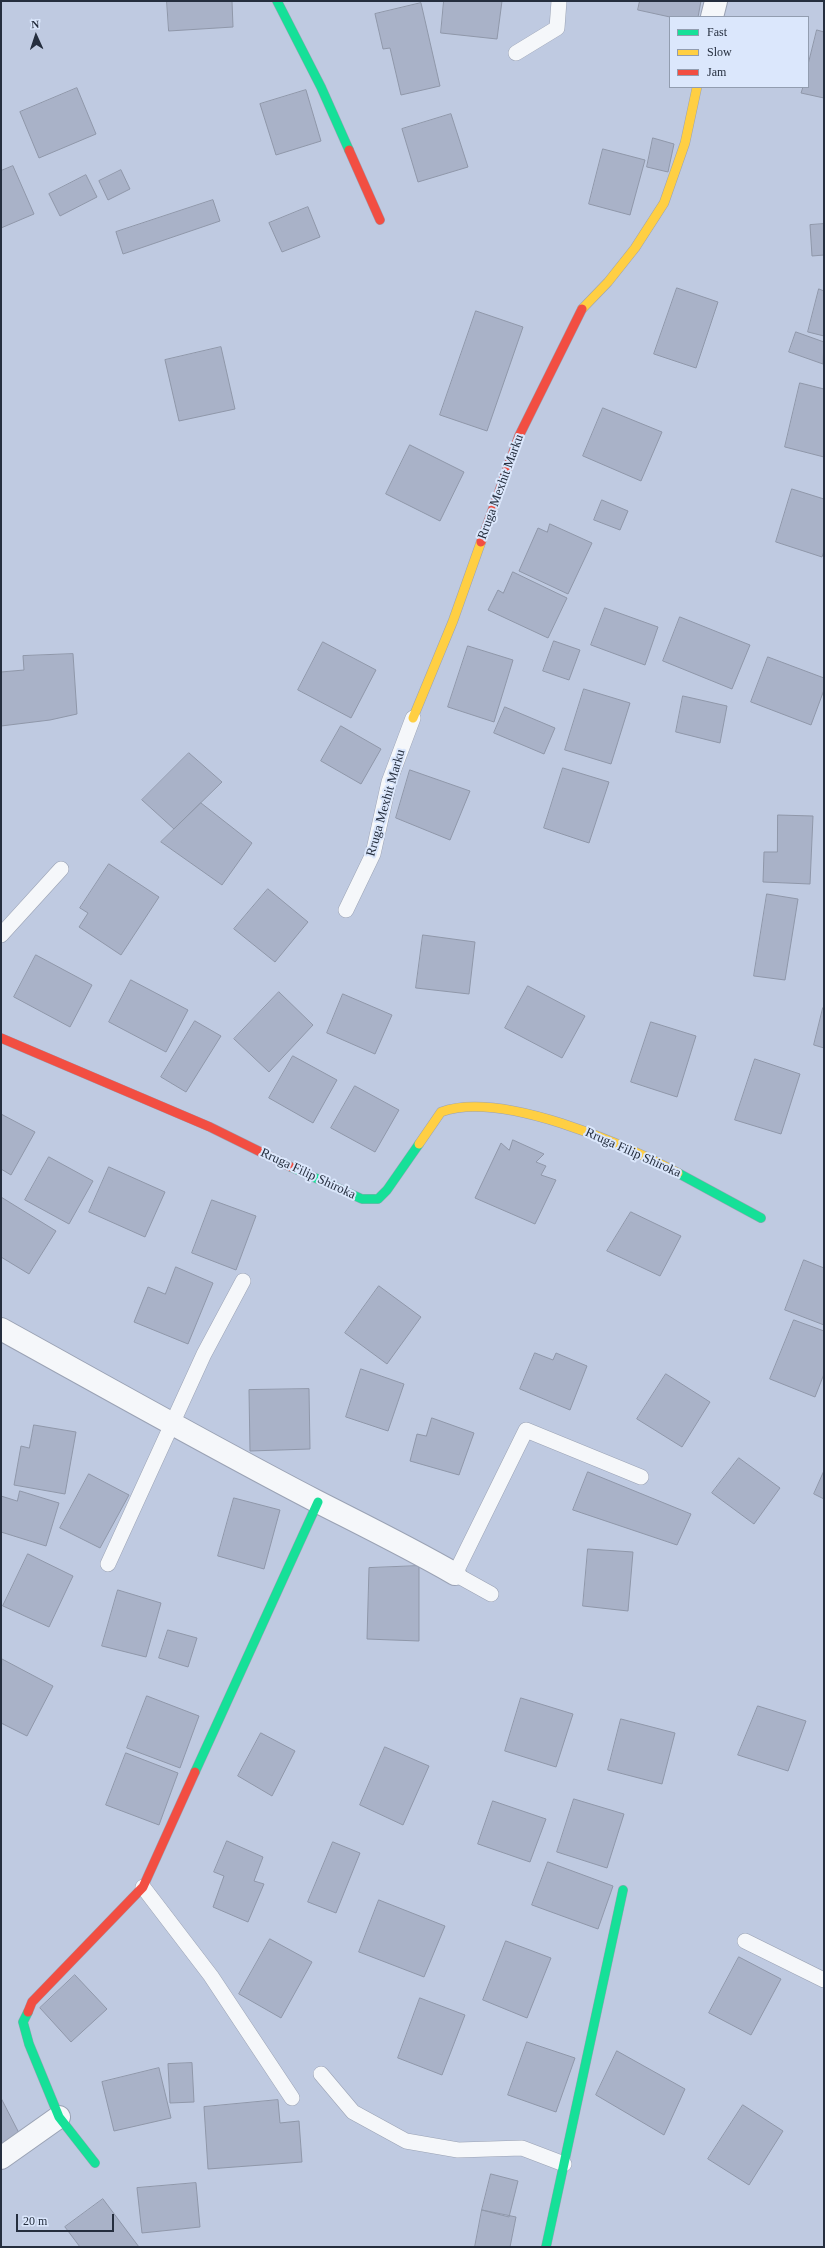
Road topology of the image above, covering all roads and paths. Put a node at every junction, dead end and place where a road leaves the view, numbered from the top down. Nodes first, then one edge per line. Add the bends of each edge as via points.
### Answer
1 (277, 1) edge
2 (559, 1) edge
3 (716, 1) edge
4 (712, 16) edge
5 (516, 53) dead end
6 (697, 88) edge
7 (380, 220) dead end
8 (413, 718) joint
9 (60, 869) dead end
10 (346, 910) dead end
11 (1, 935) edge
12 (1, 1038) edge
13 (761, 1218) dead end
14 (243, 1281) dead end
15 (1, 1329) edge
16 (172, 1423) junction
17 (642, 1476) dead end
18 (318, 1502) junction
19 (108, 1564) dead end
20 (455, 1574) junction
21 (491, 1594) dead end
22 (142, 1887) junction
23 (623, 1890) dead end
24 (745, 1941) dead end
25 (824, 1980) edge
26 (322, 2074) dead end
27 (292, 2098) dead end
28 (59, 2117) junction
29 (1, 2158) edge
30 (95, 2163) dead end
31 (564, 2164) junction
32 (546, 2247) edge

1 - 7 street via 321,87
2 - 5 lane via 557,28
3 - 4 street
6 - 8 street, Rruga Mexhit Marku via 686,143 664,203 635,248 608,282 580,311 519,436 452,621
8 - 10 lane, Rruga Mexhit Marku via 389,782 373,854
9 - 11 lane
12 - 13 street, Rruga Filip Shiroka via 210,1127 362,1199 378,1199 387,1190 441,1112 455,1106 473,1106 552,1120 603,1138 664,1164
14 - 16 lane via 204,1354
15 - 16 street
16 - 18 street
16 - 19 lane
17 - 20 lane via 526,1430
18 - 20 street via 397,1540
18 - 22 street
20 - 21 lane
22 - 27 lane via 212,1976
22 - 28 street via 32,2002 23,2022 29,2044
23 - 31 street
24 - 25 lane
26 - 31 lane via 352,2112 406,2141 458,2150 522,2148
28 - 29 street
28 - 30 street
31 - 32 street

